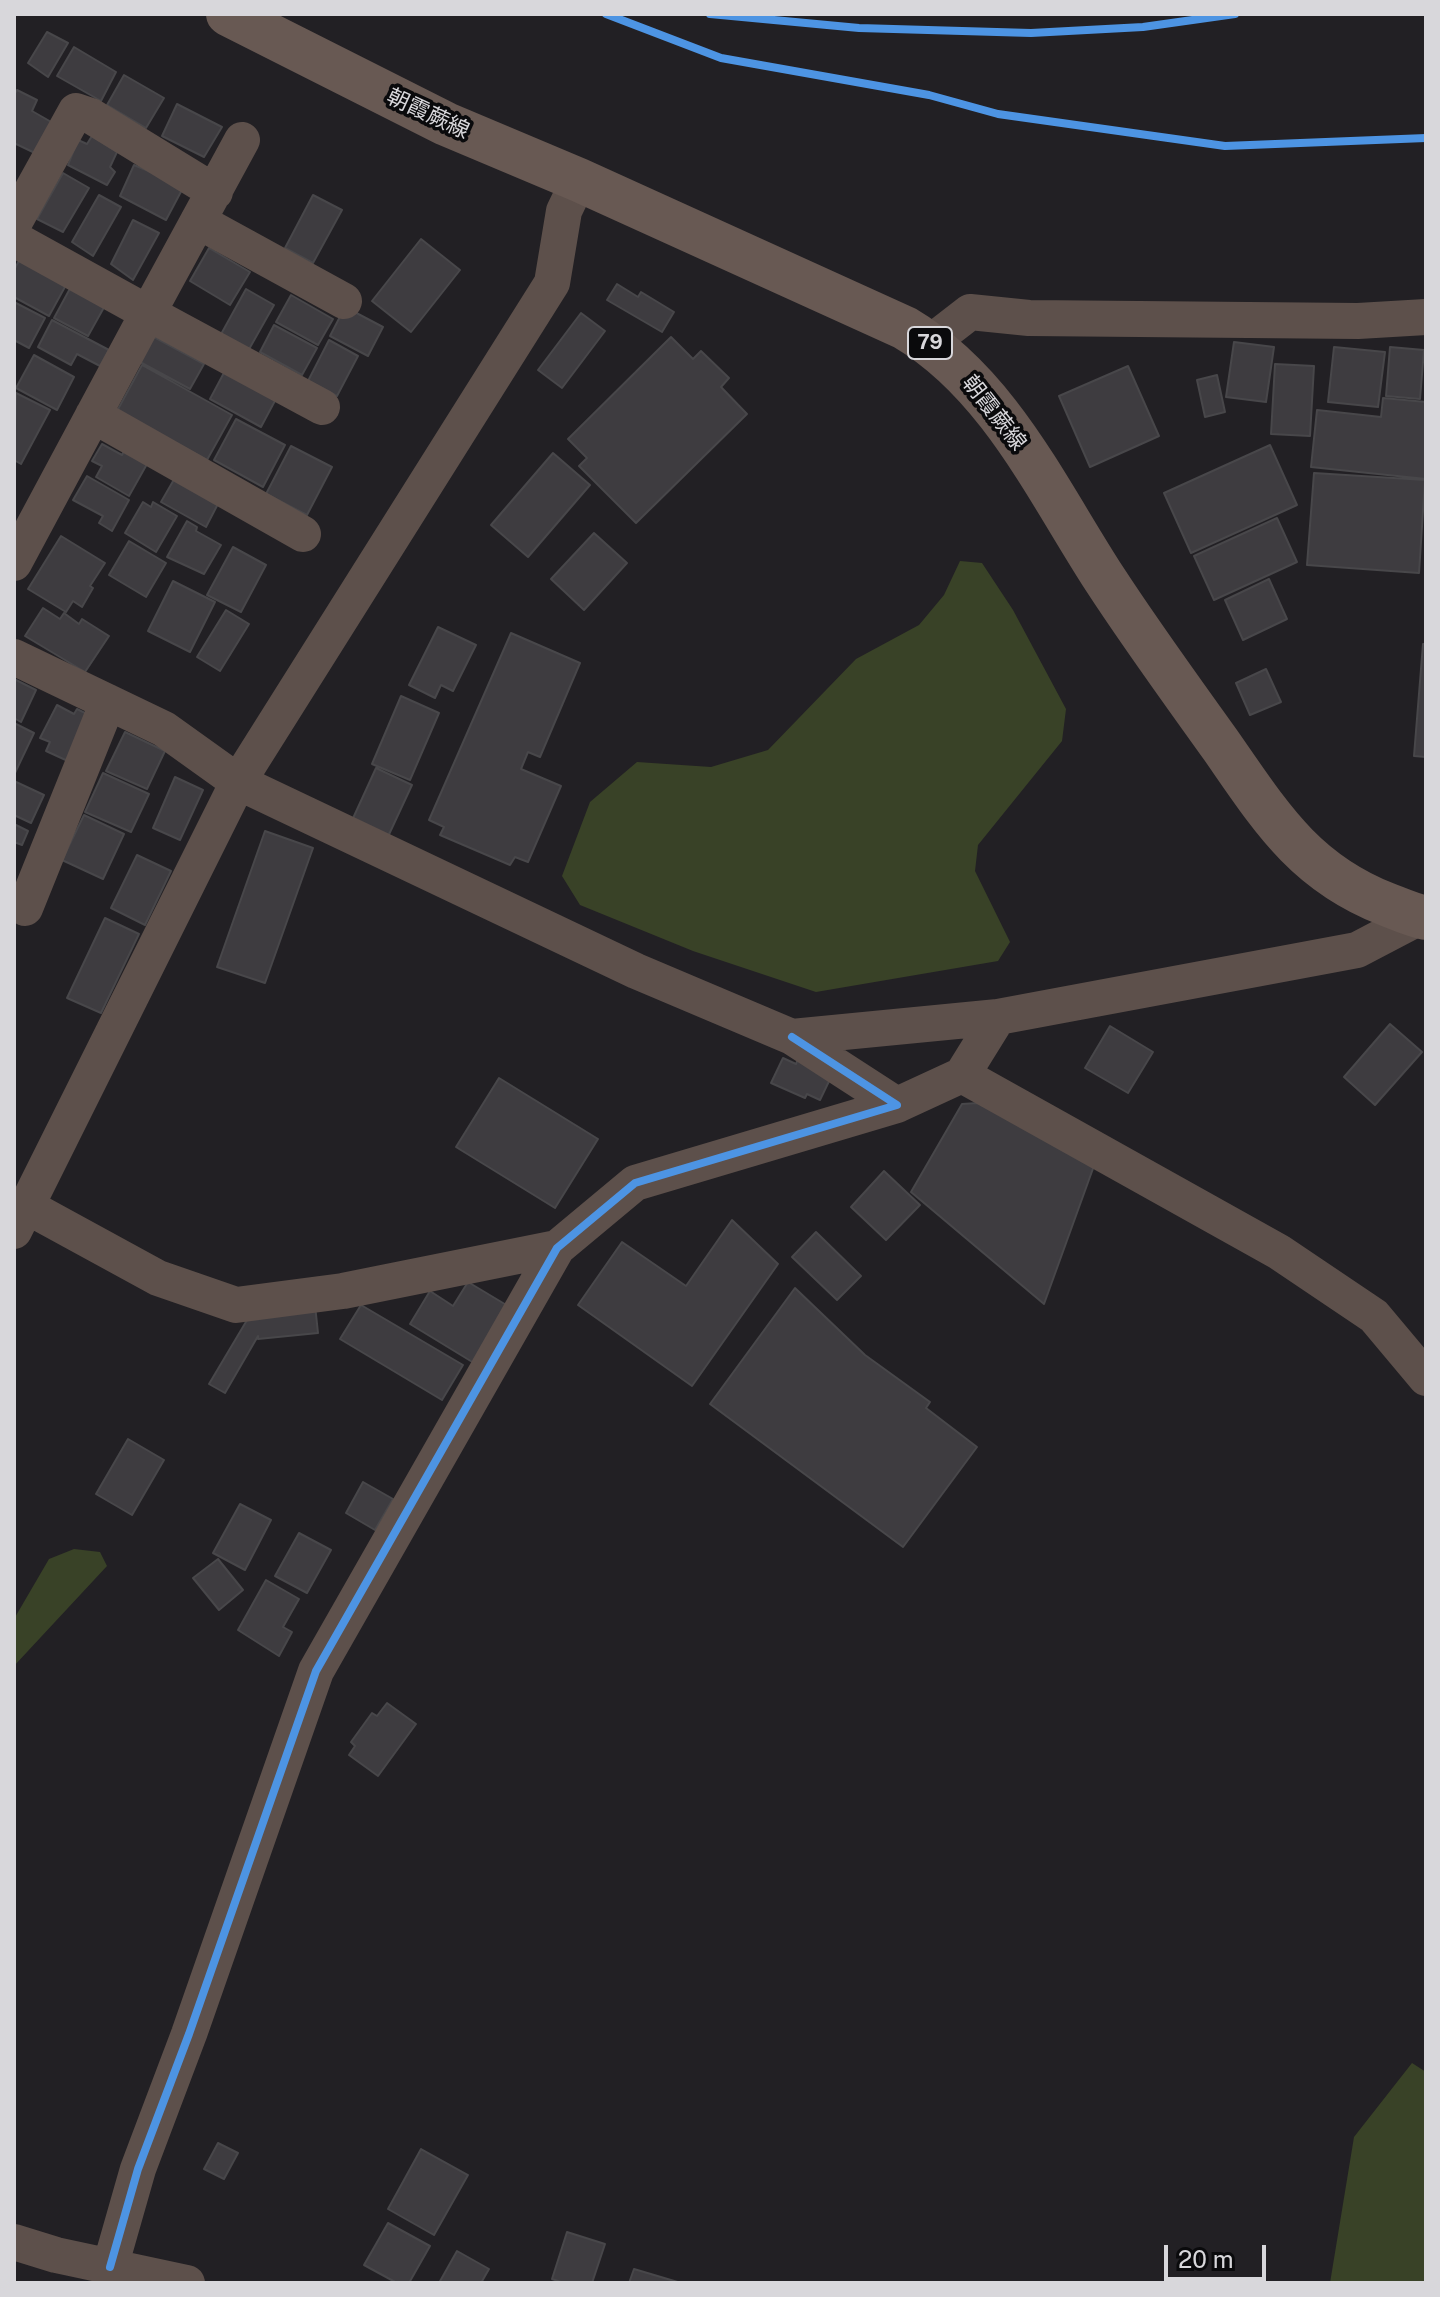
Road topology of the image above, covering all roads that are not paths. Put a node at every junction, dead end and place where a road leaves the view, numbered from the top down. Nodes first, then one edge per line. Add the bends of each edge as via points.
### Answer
1 (228, 14) edge
2 (242, 140) dead end
3 (579, 180) junction
4 (206, 206) junction
5 (14, 223) edge
6 (14, 239) edge
7 (344, 301) dead end
8 (148, 313) junction
9 (1426, 317) edge
10 (930, 343) junction
11 (322, 407) dead end
12 (93, 415) junction
13 (303, 534) dead end
14 (14, 563) edge
15 (14, 657) edge
16 (108, 702) junction
17 (238, 782) junction
18 (25, 908) dead end
19 (1423, 917) edge
20 (998, 1017) junction
21 (792, 1037) junction
22 (962, 1075) junction
23 (897, 1105) junction
24 (21, 1219) edge
25 (557, 1248) junction
26 (1426, 1378) edge
27 (14, 2242) edge
28 (110, 2267) junction
29 (187, 2283) edge

1 - 3 main road, 朝霞蕨線 / 79 via 446,124
2 - 4 street
3 - 10 main road, 朝霞蕨線 / 79
3 - 17 street via 564,211 552,283
4 - 5 street via 91,116 76,111
4 - 7 street
4 - 8 street
6 - 8 street
8 - 11 street
8 - 12 street
9 - 10 street via 1296,321 1029,318 970,312
10 - 19 main road, 朝霞蕨線 / 79 via 953,361 1019,444 1117,598 1274,822 1338,879
12 - 13 street
12 - 14 street
15 - 16 street
16 - 17 street via 164,729
16 - 18 street
17 - 21 street via 636,971
17 - 24 street
19 - 20 street via 1357,950
20 - 21 street
20 - 22 street
21 - 23 street
22 - 23 street
22 - 26 street via 1279,1252 1374,1316
23 - 25 street via 635,1183
24 - 25 street via 236,1305 343,1291
25 - 28 street via 316,1671 138,2169
27 - 28 street
28 - 29 street

